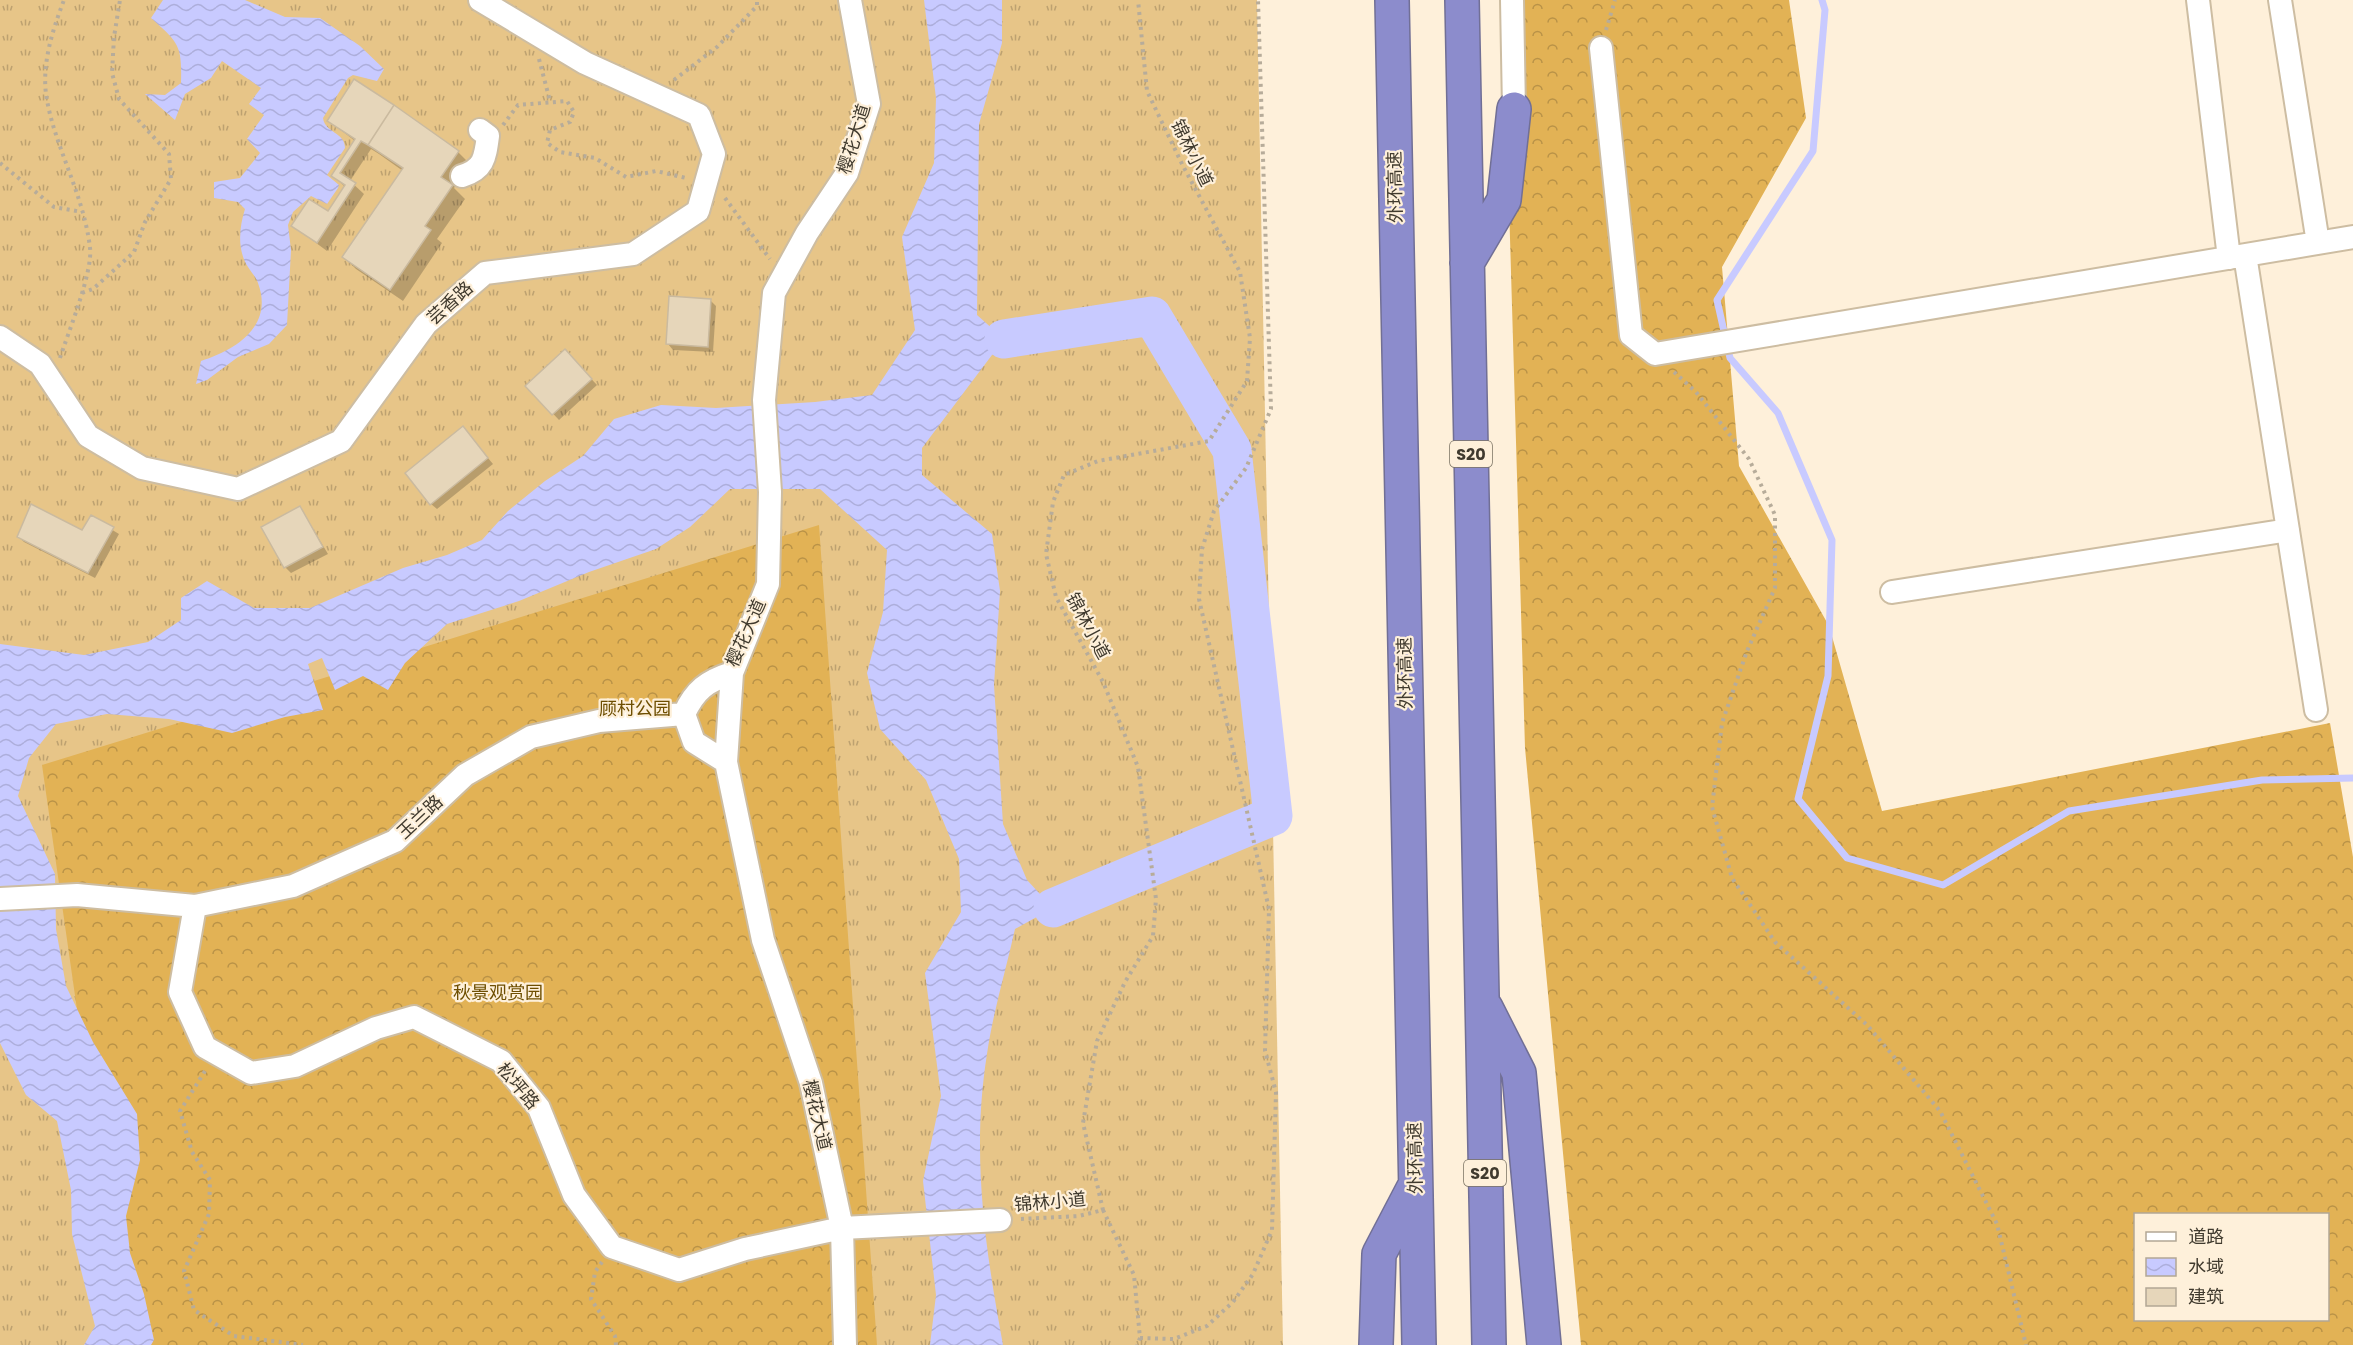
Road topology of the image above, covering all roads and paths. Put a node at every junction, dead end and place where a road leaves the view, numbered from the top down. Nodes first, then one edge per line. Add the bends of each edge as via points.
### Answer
1 (64, 0) edge
2 (120, 0) edge
3 (480, 0) edge
4 (757, 0) edge
5 (850, 0) edge
6 (1138, 0) edge
7 (1258, 0) edge
8 (1392, 0) edge
9 (1462, 0) edge
10 (1512, 0) edge
11 (1615, 0) edge
12 (2198, 0) edge
13 (2280, 0) edge
14 (544, 39) junction
15 (1600, 48) joint
16 (663, 99) junction
17 (550, 101) junction
18 (1514, 109) joint
19 (484, 133) joint
20 (0, 163) edge
21 (462, 176) dead end
22 (704, 190) junction
23 (82, 212) junction
24 (2353, 237) edge
25 (2311, 245) junction
26 (2237, 256) junction
27 (1467, 263) junction
28 (783, 277) junction
29 (82, 293) junction
30 (0, 337) edge
31 (1654, 354) junction
32 (52, 381) junction
33 (2288, 530) junction
34 (1892, 592) dead end
35 (732, 672) junction
36 (2316, 710) dead end
37 (684, 714) junction
38 (726, 762) junction
39 (0, 898) edge
40 (195, 906) junction
41 (1482, 1001) junction
42 (217, 1053) junction
43 (1416, 1184) junction
44 (1103, 1210) junction
45 (1000, 1220) joint
46 (842, 1228) junction
47 (612, 1247) junction
48 (1140, 1338) junction
49 (303, 1345) edge
50 (616, 1345) edge
51 (845, 1345) edge
52 (1137, 1345) edge
53 (1376, 1345) edge
54 (1419, 1345) edge
55 (1489, 1345) edge
56 (1544, 1345) edge
57 (2026, 1345) edge

1 - 23 path via 50,35 46,93
2 - 29 path via 112,73 119,99 169,154 171,178 144,222 134,252 93,289
3 - 14 street, 芸香路
4 - 16 path via 757,6 717,46 671,83
5 - 28 street, 樱花大道 via 869,104 847,173
6 - 44 path, 锦林小道 via 1147,91 1240,272 1250,338 1247,381 1209,441 1098,461 1064,476 1053,502 1046,554 1056,597 1103,682 1138,767 1156,899 1153,936 1125,982 1097,1041 1083,1123
7 - 48 path via 1271,409 1246,468 1214,511 1202,549 1199,599 1269,909 1265,1051 1276,1092 1272,1230 1253,1275 1208,1326 1174,1339
8 - 43 highway, 外环高速
9 - 27 highway, S20
10 - 18 street
11 - 15 path
12 - 26 street
13 - 25 street
14 - 16 street, 芸香路
14 - 17 path via 538,62
15 - 31 street via 1631,335
16 - 22 street, 芸香路 via 699,115 714,154
17 - 19 path via 518,105 507,122
17 - 22 path via 567,101 574,112 570,122 550,130 547,144 560,152 595,158 626,177 656,171 682,176
18 - 27 highway via 1504,200
19 - 21 street via 485,161 476,172
20 - 23 path via 54,207
22 - 28 path via 725,198
22 - 32 street, 芸香路 via 698,211 633,255 485,273 426,324 341,441 238,489 142,468 88,436
23 - 29 path via 91,250
24 - 25 street
25 - 26 street
26 - 31 street
26 - 33 street
27 - 41 highway, S20
28 - 35 street, 樱花大道 via 774,293 764,400 770,492 768,584
29 - 32 path
30 - 32 street, 芸香路 via 40,364
31 - 57 path via 1696,392 1749,459 1775,515 1775,588 1747,651 1722,723 1712,807 1732,878 1775,942 1867,1025 1940,1111 1997,1224
33 - 34 street
33 - 36 street
35 - 37 street, 樱花大道 via 693,694
35 - 38 street, 樱花大道
37 - 38 street via 694,742
37 - 40 street, 玉兰路 via 599,721 531,738 465,775 394,841 293,886
38 - 46 street, 樱花大道 via 763,940 811,1083
39 - 40 street, 玉兰路 via 77,895
40 - 42 street, 松坪路 via 180,992 205,1047
41 - 55 highway, S20
41 - 56 highway via 1519,1073
42 - 47 street, 松坪路 via 251,1073 295,1066 375,1028 414,1017 501,1061 539,1108 574,1195
42 - 49 path via 180,1110 192,1152 210,1180 209,1214 184,1271 195,1310 234,1336
43 - 53 highway via 1379,1254
43 - 54 highway, 外环高速
44 - 45 path, 锦林小道 via 1079,1216
44 - 48 path, 锦林小道 via 1134,1275
45 - 46 street
46 - 47 street via 679,1270
46 - 51 street, 樱花大道
47 - 50 path via 595,1272 591,1299 615,1336
48 - 52 path, 锦林小道

